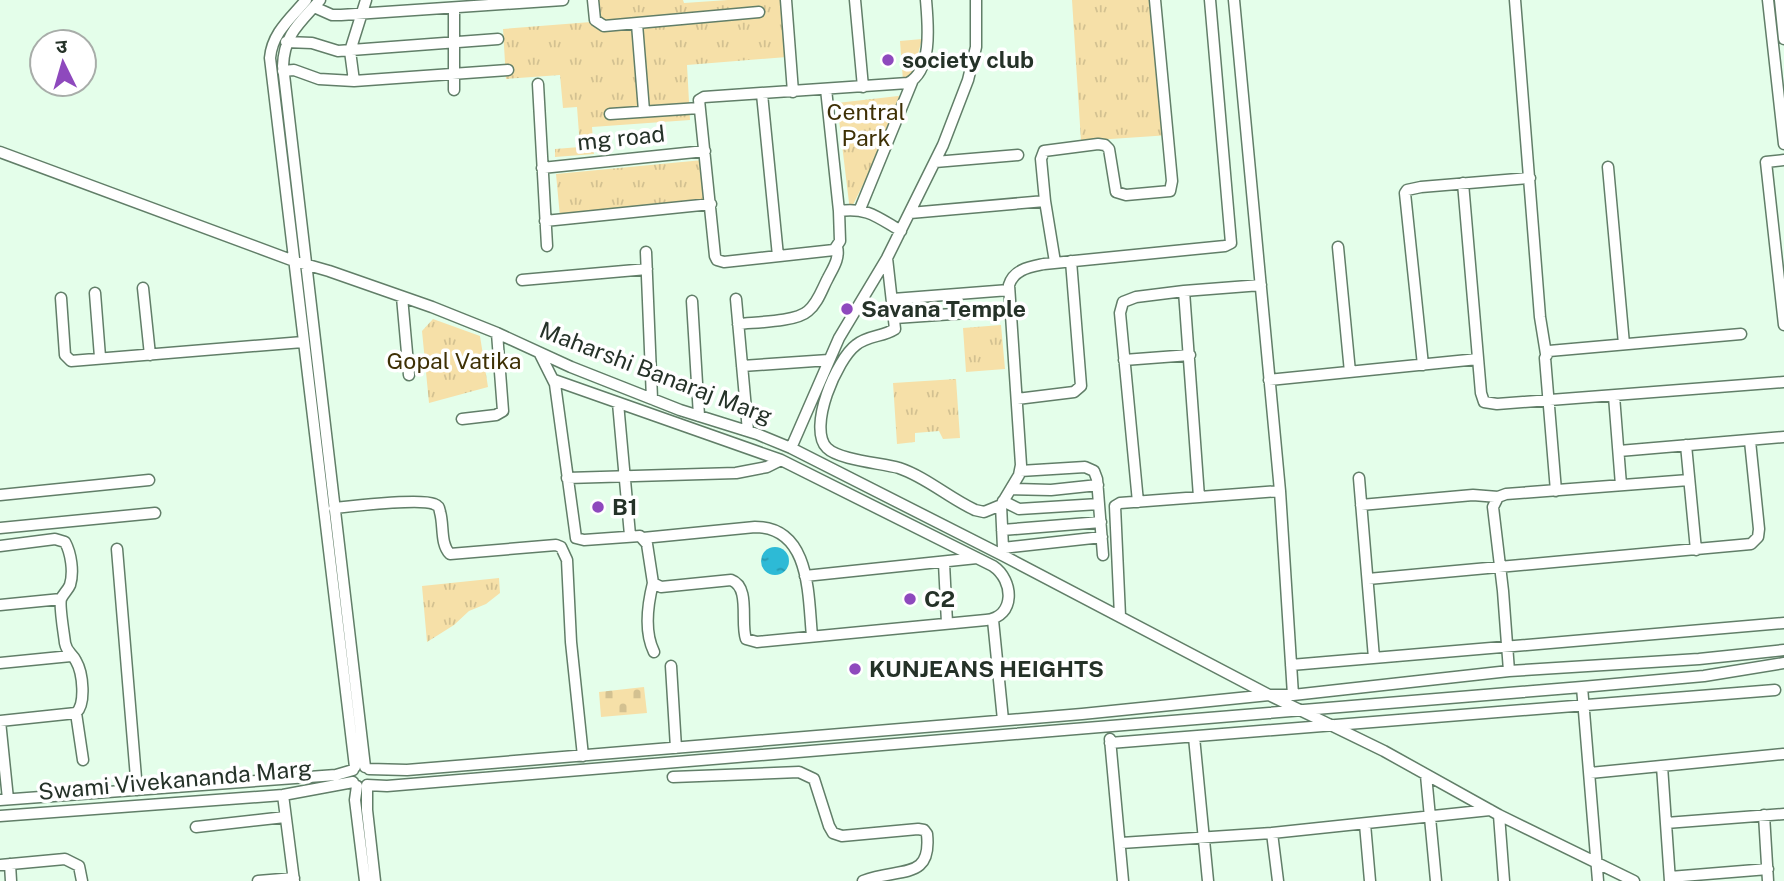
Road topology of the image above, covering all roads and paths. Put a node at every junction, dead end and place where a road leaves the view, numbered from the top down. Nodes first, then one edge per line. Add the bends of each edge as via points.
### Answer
1 (366, 0) edge
2 (563, 0) edge
3 (593, 0) edge
4 (786, 0) edge
5 (855, 0) edge
6 (926, 0) edge
7 (976, 0) edge
8 (1154, 0) edge
9 (1210, 0) edge
10 (1234, 0) edge
11 (1516, 0) edge
12 (1768, 0) edge
13 (1780, 0) edge
14 (313, 2) edge
15 (454, 8) junction
16 (759, 12) dead end
17 (360, 14) junction
18 (637, 24) junction
19 (498, 39) dead end
20 (1784, 39) edge
21 (286, 43) junction
22 (454, 43) junction
23 (350, 51) junction
24 (509, 70) dead end
25 (283, 71) junction
26 (453, 74) junction
27 (354, 80) junction
28 (912, 82) junction
29 (538, 84) dead end
30 (863, 87) junction
31 (825, 89) junction
32 (454, 90) dead end
33 (793, 92) junction
34 (762, 94) junction
35 (699, 108) junction
36 (644, 111) junction
37 (610, 114) dead end
38 (1784, 144) edge
39 (705, 151) junction
40 (0, 152) edge
41 (1018, 155) dead end
42 (1784, 160) edge
43 (935, 162) junction
44 (1608, 167) dead end
45 (542, 168) junction
46 (1530, 178) junction
47 (1463, 183) junction
48 (1045, 201) junction
49 (711, 204) junction
50 (860, 209) junction
51 (839, 211) junction
52 (910, 213) junction
53 (545, 221) junction
54 (901, 231) junction
55 (547, 246) dead end
56 (838, 247) junction
57 (1338, 247) dead end
58 (646, 252) dead end
59 (778, 256) junction
60 (887, 258) junction
61 (1071, 261) junction
62 (299, 262) junction
63 (1055, 262) junction
64 (647, 270) junction
65 (523, 281) dead end
66 (1261, 285) junction
67 (143, 288) dead end
68 (1009, 290) junction
69 (1184, 291) junction
70 (95, 293) dead end
71 (402, 297) junction
72 (61, 298) dead end
73 (736, 299) dead end
74 (893, 299) junction
75 (692, 301) dead end
76 (1011, 310) junction
77 (895, 318) junction
78 (738, 324) junction
79 (1784, 326) edge
80 (497, 333) junction
81 (1741, 334) dead end
82 (303, 342) junction
83 (1624, 344) junction
84 (540, 354) junction
85 (1546, 354) junction
86 (150, 355) junction
87 (1190, 355) junction
88 (100, 357) junction
89 (1478, 359) junction
90 (829, 360) junction
91 (1124, 360) junction
92 (1423, 365) junction
93 (742, 366) junction
94 (1350, 372) junction
95 (409, 375) dead end
96 (554, 380) junction
97 (1269, 380) junction
98 (1784, 382) edge
99 (1614, 396) junction
100 (652, 399) junction
101 (1017, 399) junction
102 (1550, 399) junction
103 (618, 402) junction
104 (699, 416) junction
105 (463, 419) dead end
106 (748, 431) junction
107 (1784, 438) edge
108 (1750, 441) junction
109 (1686, 445) junction
110 (791, 448) junction
111 (1619, 452) junction
112 (781, 460) junction
113 (1020, 471) junction
114 (624, 474) junction
115 (567, 478) junction
116 (1359, 478) dead end
117 (149, 480) dead end
118 (1689, 480) junction
119 (1098, 485) junction
120 (1621, 485) junction
121 (1011, 489) junction
122 (1280, 491) junction
123 (1556, 491) junction
124 (0, 495) edge
125 (1199, 497) junction
126 (1498, 497) junction
127 (1138, 502) junction
128 (1002, 503) junction
129 (1099, 504) junction
130 (1362, 505) junction
131 (334, 508) junction
132 (155, 513) dead end
133 (1101, 522) junction
134 (0, 528) edge
135 (1002, 530) junction
136 (630, 535) junction
137 (1102, 537) junction
138 (643, 538) junction
139 (0, 546) edge
140 (117, 549) dead end
141 (1696, 550) junction
142 (1103, 555) dead end
143 (977, 558) junction
144 (944, 563) junction
145 (1500, 566) junction
146 (806, 576) junction
147 (1367, 579) junction
148 (653, 583) junction
149 (61, 599) junction
150 (0, 605) edge
151 (1120, 616) junction
152 (993, 620) junction
153 (947, 623) junction
154 (1784, 623) edge
155 (812, 636) junction
156 (1508, 646) junction
157 (1784, 650) edge
158 (654, 652) dead end
159 (71, 656) junction
160 (1374, 658) junction
161 (0, 663) edge
162 (1784, 663) edge
163 (1291, 665) junction
164 (671, 666) dead end
165 (1508, 671) junction
166 (1582, 687) junction
167 (1775, 690) dead end
168 (1269, 695) junction
169 (1293, 695) junction
170 (1584, 707) junction
171 (1300, 710) junction
172 (76, 713) junction
173 (1003, 720) junction
174 (0, 721) edge
175 (1331, 725) junction
176 (1108, 726) junction
177 (1194, 737) junction
178 (1110, 743) junction
179 (676, 748) junction
180 (1783, 754) edge
181 (583, 756) junction
182 (83, 760) dead end
183 (1662, 766) junction
184 (361, 768) junction
185 (1590, 772) junction
186 (1426, 775) junction
187 (673, 777) dead end
188 (359, 784) junction
189 (137, 790) junction
190 (283, 795) junction
191 (4, 800) edge
192 (1495, 812) junction
193 (1784, 814) edge
194 (1764, 815) junction
195 (0, 816) edge
196 (285, 817) junction
197 (1430, 817) junction
198 (1666, 823) junction
199 (1365, 824) junction
200 (196, 827) dead end
201 (1272, 833) junction
202 (1204, 838) junction
203 (1121, 843) junction
204 (1596, 862) junction
205 (5, 865) edge
206 (1768, 875) edge
207 (294, 879) edge
208 (1670, 879) edge
209 (11, 881) edge
210 (82, 881) edge
211 (258, 881) edge
212 (365, 881) edge
213 (375, 881) edge
214 (863, 881) edge
215 (1123, 881) edge
216 (1208, 881) edge
217 (1278, 881) edge
218 (1370, 881) edge
219 (1436, 881) edge
220 (1504, 881) edge
221 (1598, 881) edge
222 (1634, 881) edge

1 - 17 street
2 - 15 street
3 - 18 street via 600,25
4 - 33 street
5 - 30 street
6 - 28 street via 926,52
7 - 43 street via 976,47 968,80
8 - 48 street via 1170,191 1116,192 1109,149 1098,144 1044,151
9 - 61 street via 1231,243
10 - 66 street
11 - 46 street
12 - 38 street
13 - 20 street
14 - 17 street via 332,15
14 - 21 street
14 - 62 street via 278,33 270,58
15 - 17 street
15 - 22 street
16 - 18 street
17 - 23 street
18 - 36 street
19 - 22 street
21 - 23 street
21 - 25 street
22 - 23 street
22 - 26 street
23 - 27 street
24 - 26 street
25 - 27 street
25 - 62 street
26 - 27 street
26 - 32 street
28 - 30 street
28 - 50 street
29 - 45 street
30 - 31 street
31 - 33 street
31 - 51 street
33 - 34 street
34 - 35 street via 704,97
34 - 59 street
35 - 36 street
35 - 39 street
36 - 37 street
39 - 45 street, mg road
39 - 49 street
40 - 62 street, Maharshi Banaraj Marg
41 - 43 street
42 - 79 street via 1766,162
43 - 52 street
44 - 83 street
45 - 53 street
46 - 47 street
46 - 85 street
47 - 89 street
47 - 92 street via 1407,190 1403,199
48 - 52 street
48 - 63 street
49 - 53 street
49 - 59 street via 717,260
50 - 51 street
50 - 54 street
51 - 56 street
52 - 54 street
53 - 55 street
54 - 60 street
56 - 59 street
56 - 78 street via 834,266 806,312
57 - 94 street
58 - 64 street
60 - 74 street
60 - 90 street
61 - 63 street
61 - 101 street via 1081,386 1074,392
62 - 71 street, Maharshi Banaraj Marg
62 - 82 street
62 - 131 street
63 - 68 street via 1014,275
64 - 65 street
64 - 100 street
66 - 69 street
66 - 97 street
67 - 86 street
68 - 74 street
68 - 76 street
69 - 87 street
69 - 91 street via 1123,302
70 - 88 street
71 - 80 street, Maharshi Banaraj Marg
71 - 95 street
72 - 88 street via 67,359 76,362
73 - 78 street
74 - 77 street
75 - 104 street
76 - 77 street
76 - 101 street
77 - 128 street via 893,331 864,339 846,354 823,411 824,444 833,453 902,469 975,510 984,512
78 - 93 street
80 - 84 street, Maharshi Banaraj Marg
80 - 105 street via 503,411
81 - 83 street
82 - 86 street
82 - 184 street
83 - 85 street
84 - 96 street
84 - 100 street, Maharshi Banaraj Marg
85 - 102 street
86 - 88 street
87 - 91 street
87 - 125 street
89 - 92 street
89 - 102 street via 1485,402
90 - 93 street
90 - 110 street
91 - 127 street
92 - 94 street
93 - 106 street
94 - 97 street
96 - 103 street
96 - 115 street
97 - 122 street
98 - 99 street
99 - 102 street
99 - 111 street
100 - 104 street, Maharshi Banaraj Marg
101 - 113 street
102 - 123 street
103 - 112 street
103 - 114 street
104 - 106 street, Maharshi Banaraj Marg
106 - 110 street, Maharshi Banaraj Marg
107 - 108 street
108 - 109 street
108 - 141 street via 1758,537 1751,544
109 - 111 street
109 - 118 street
110 - 151 street, Maharshi Banaraj Marg
111 - 120 street
112 - 114 street via 736,473
112 - 143 street
113 - 119 street via 1086,467 1094,471
113 - 121 street
114 - 115 street
114 - 136 street
115 - 136 street via 576,538
116 - 130 street
117 - 124 street
118 - 120 street
118 - 141 street
119 - 121 street
119 - 129 street
120 - 123 street
121 - 128 street
122 - 125 street
122 - 163 street
123 - 126 street
125 - 127 street
126 - 130 street
126 - 145 street via 1493,507
127 - 151 street via 1119,503 1113,510
128 - 129 street via 1019,509
128 - 135 street
129 - 133 street
130 - 147 street
131 - 181 street via 430,502 440,510 444,544 450,554 561,547 566,559
131 - 184 street
132 - 134 street
133 - 135 street
133 - 137 street
135 - 137 street via 1003,548
136 - 138 street
137 - 142 street
138 - 146 street via 770,528 791,541
138 - 148 street
139 - 149 street via 55,539 65,542 71,583
140 - 189 street
141 - 145 street
143 - 144 street
143 - 152 street via 998,569 1007,584 1005,611
144 - 146 street
144 - 153 street
145 - 147 street
145 - 156 street
146 - 155 street
147 - 160 street
148 - 155 street via 667,587 731,580 742,590 746,639
148 - 158 street via 649,608
149 - 150 street
149 - 159 street
151 - 168 street, Maharshi Banaraj Marg
152 - 153 street
152 - 173 street
153 - 155 street
154 - 156 street
156 - 160 street
156 - 165 street
157 - 165 street
159 - 161 street
159 - 172 street via 78,664 83,698
160 - 163 street
162 - 166 street, Swami Vivekananda Marg
163 - 169 street
164 - 179 street
165 - 169 street
166 - 170 street
166 - 171 street, Swami Vivekananda Marg
167 - 170 street
168 - 169 street
168 - 171 street, Maharshi Banaraj Marg
168 - 173 street
170 - 175 street
170 - 185 street
171 - 175 street, Maharshi Banaraj Marg
171 - 176 street, Swami Vivekananda Marg
172 - 174 street
172 - 182 street
173 - 179 street
174 - 191 street
175 - 177 street
175 - 186 street, Maharshi Banaraj Marg
176 - 178 street
176 - 188 street, Swami Vivekananda Marg via 387,786
177 - 178 street
177 - 202 street
178 - 203 street
179 - 181 street
180 - 183 street
181 - 184 street via 382,771
183 - 185 street
183 - 198 street
184 - 188 street via 351,776
184 - 188 street via 371,777
184 - 189 street via 336,775
185 - 204 street
186 - 192 street, Maharshi Banaraj Marg
186 - 197 street
187 - 214 street via 809,774 833,833 924,830 927,859 921,871
188 - 190 street, Swami Vivekananda Marg
188 - 212 street via 355,800
188 - 213 street via 367,810
189 - 191 street
190 - 195 street, Swami Vivekananda Marg
190 - 196 street
192 - 197 street
192 - 204 street, Maharshi Banaraj Marg
192 - 220 street
193 - 194 street
194 - 198 street
194 - 206 street
196 - 200 street
196 - 207 street
197 - 199 street
197 - 219 street
198 - 208 street
199 - 201 street
199 - 218 street
201 - 202 street
201 - 217 street
202 - 203 street
202 - 216 street
203 - 215 street
204 - 221 street
204 - 222 street, Maharshi Banaraj Marg
205 - 209 street
205 - 210 street via 65,859 79,866
206 - 208 street
207 - 211 street

